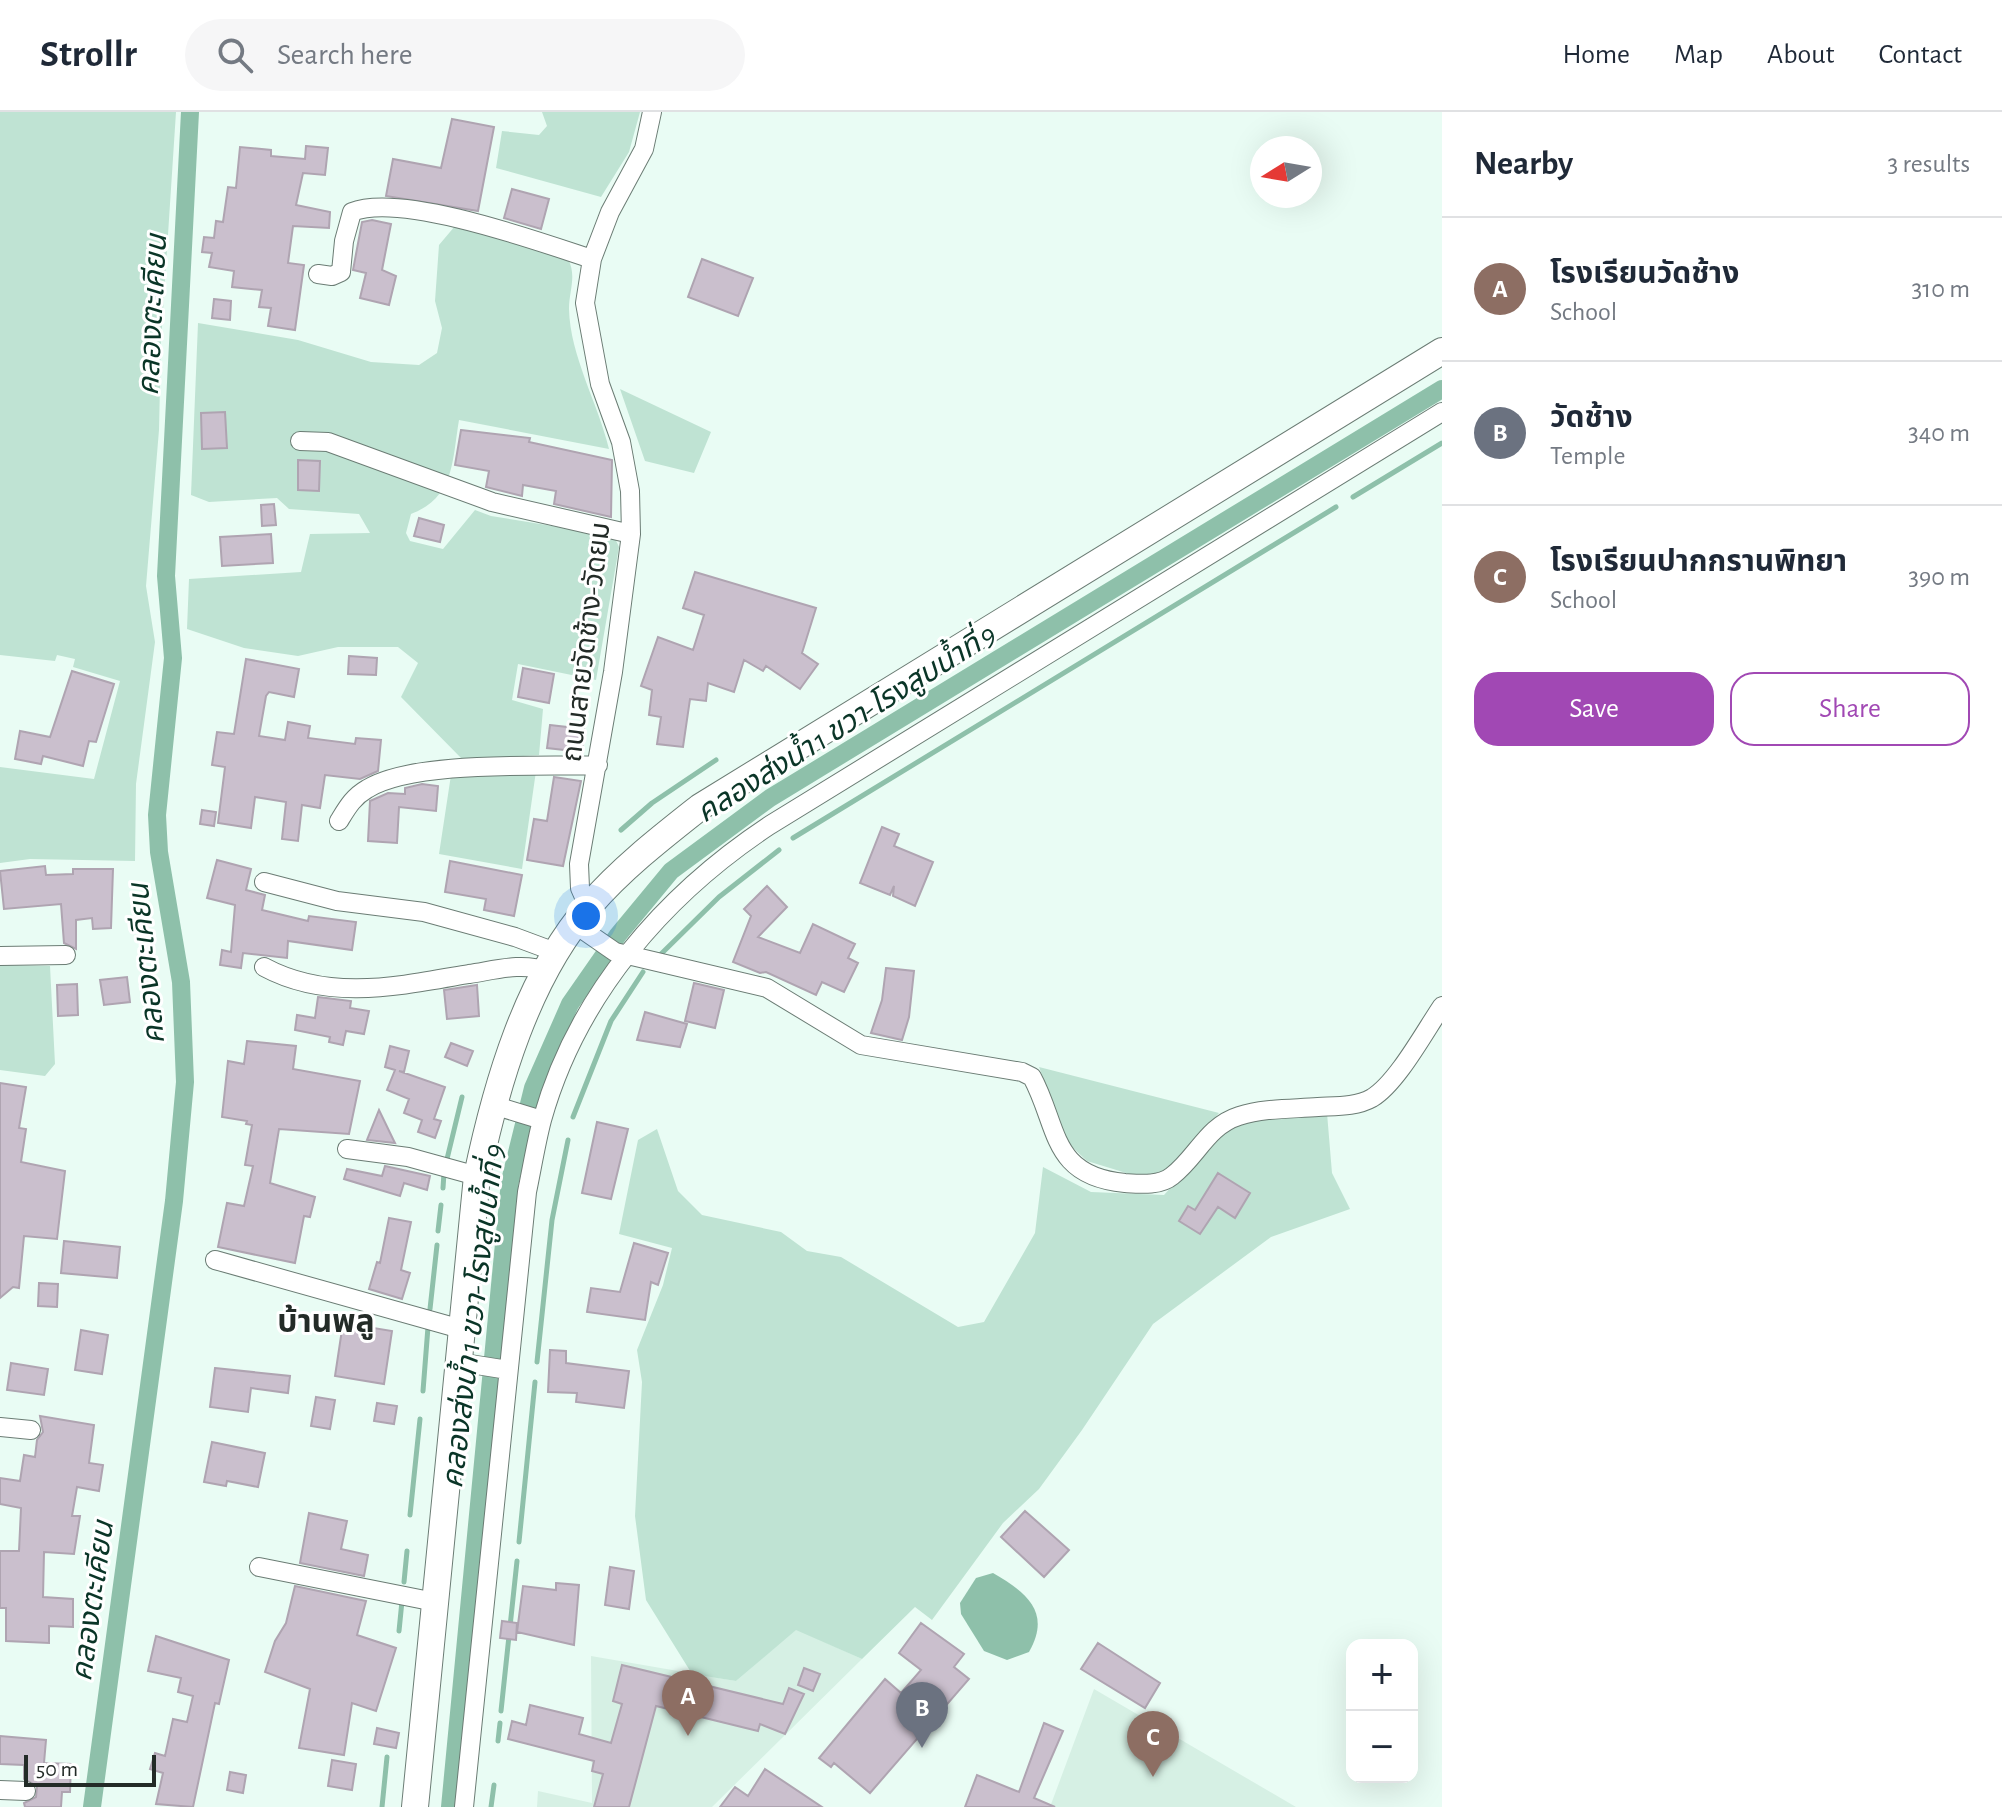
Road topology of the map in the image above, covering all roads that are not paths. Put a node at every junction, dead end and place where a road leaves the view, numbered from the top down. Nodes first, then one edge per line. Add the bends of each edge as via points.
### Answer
1 (652, 112) edge
2 (592, 259) junction
3 (318, 274) dead end
4 (1442, 351) edge
5 (1442, 412) edge
6 (300, 441) dead end
7 (631, 534) junction
8 (598, 765) junction
9 (339, 821) dead end
10 (264, 882) dead end
11 (586, 923) junction
12 (620, 954) junction
13 (66, 955) dead end
14 (0, 956) edge
15 (553, 962) junction
16 (264, 967) dead end
17 (1442, 1006) edge
18 (502, 1107) junction
19 (537, 1118) junction
20 (347, 1149) dead end
21 (477, 1176) junction
22 (215, 1260) dead end
23 (461, 1329) junction
24 (466, 1363) junction
25 (504, 1369) junction
26 (0, 1427) edge
27 (31, 1430) dead end
28 (259, 1567) dead end
29 (435, 1602) junction
30 (0, 1790) edge
31 (26, 1791) dead end
32 (415, 1807) edge
33 (464, 1807) edge

1 - 2 street, ถนนสายวัดช้าง-วัดยม via 644,149
2 - 3 street via 491,227 364,207 352,212 341,272
2 - 7 street, ถนนสายวัดช้าง-วัดยม via 585,303 600,384 621,442
4 - 11 main road via 700,807 626,869
5 - 12 street via 770,825 693,882
6 - 7 street via 328,442 492,502
7 - 8 street, ถนนสายวัดช้าง-วัดยม
8 - 9 street via 395,777 354,798
8 - 11 street, ถนนสายวัดช้าง-วัดยม via 579,864
10 - 15 street via 337,901 424,912
11 - 12 street
11 - 15 main road
12 - 17 street via 767,988 861,1045 1022,1072 1036,1084 1052,1134 1070,1159 1113,1182 1146,1185 1170,1179 1217,1126 1230,1119 1342,1106 1375,1096
12 - 19 street
13 - 14 street
15 - 16 street via 363,990 303,984
15 - 18 main road via 516,1038
18 - 19 street
18 - 21 main road
19 - 25 street
20 - 21 street via 408,1157
21 - 23 main road
22 - 23 street
23 - 24 main road
24 - 25 street
24 - 29 main road
25 - 33 street
26 - 27 street
28 - 29 street
29 - 32 main road
30 - 31 street

